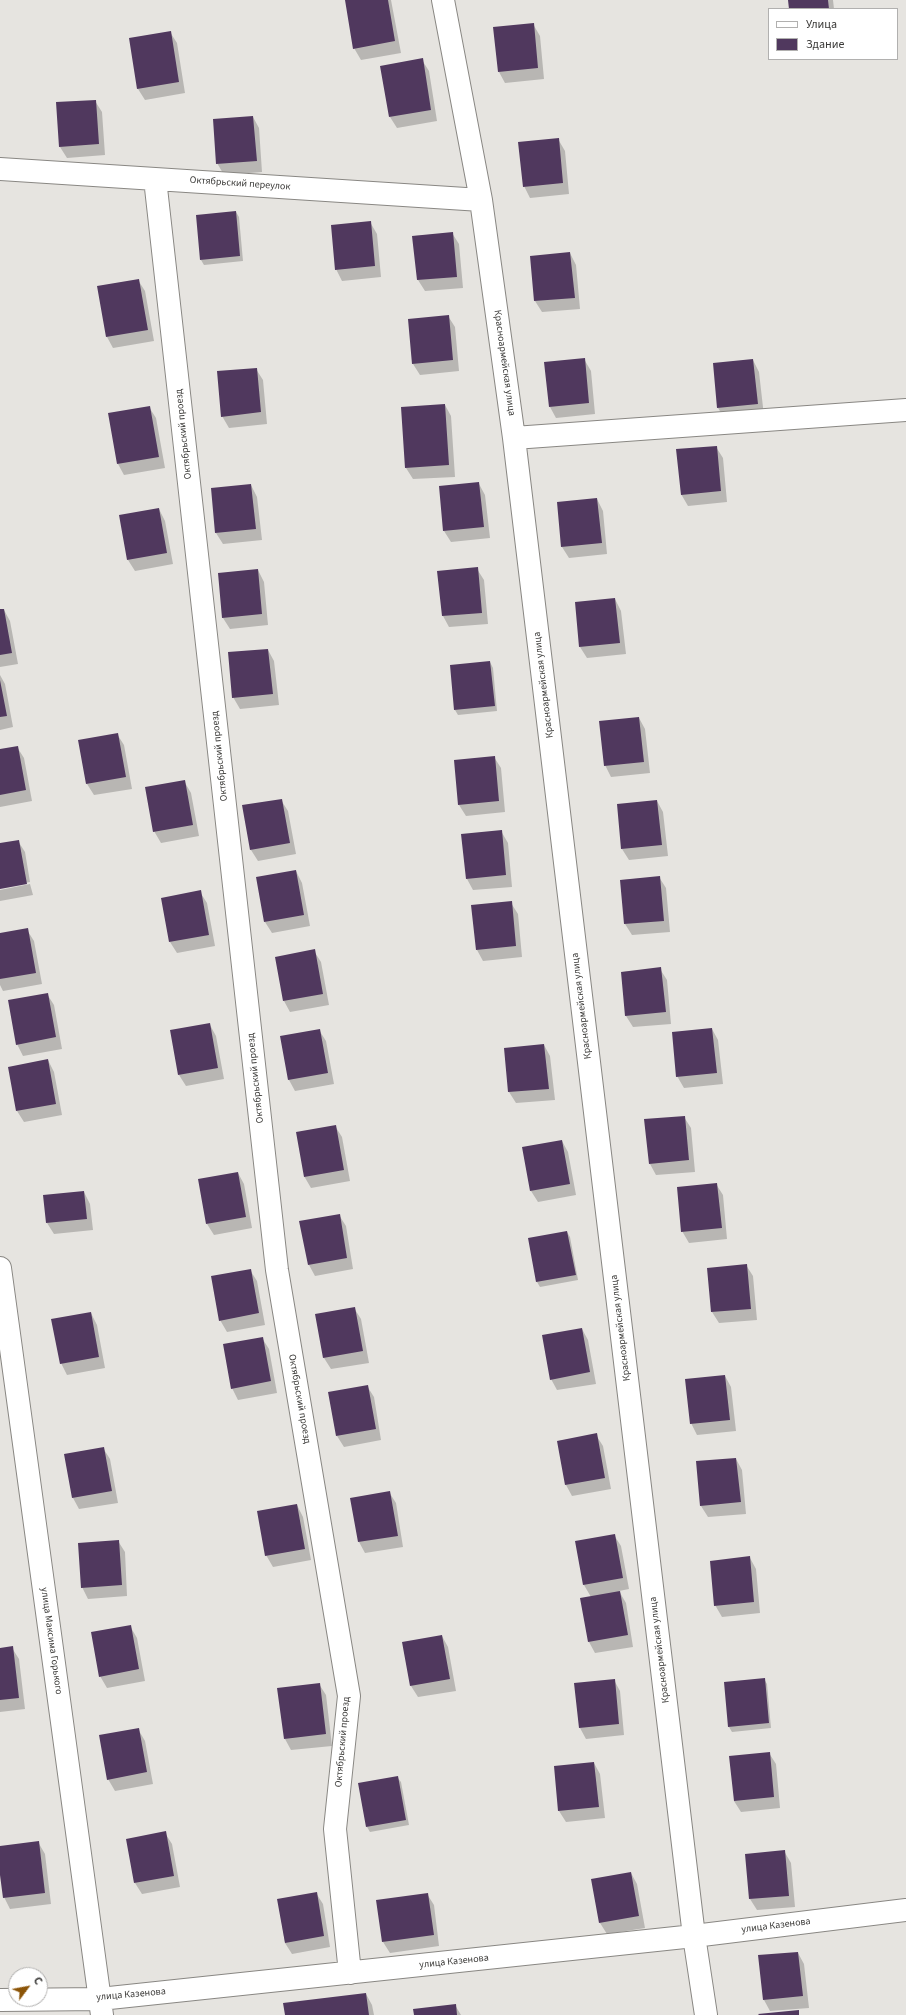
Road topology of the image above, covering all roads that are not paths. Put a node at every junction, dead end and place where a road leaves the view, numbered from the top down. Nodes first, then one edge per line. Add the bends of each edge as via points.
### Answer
1 (443, 0) edge
2 (0, 169) edge
3 (155, 179) junction
4 (481, 200) junction
5 (906, 410) edge
6 (514, 438) junction
7 (0, 1268) edge
8 (906, 1910) edge
9 (694, 1936) junction
10 (350, 1973) junction
11 (0, 2000) edge
12 (101, 2007) edge
13 (706, 2015) edge

1 - 4 street, Красноармейская улица
2 - 3 street, Октябрьский переулок
3 - 4 street, Октябрьский переулок
3 - 10 street, Октябрьский проезд via 277,1270 349,1696 335,1829
4 - 6 street, Красноармейская улица
5 - 6 street
6 - 9 street, Красноармейская улица
7 - 12 street, улица Максима Горького
8 - 9 street, улица Казенова
9 - 10 street, улица Казенова
9 - 13 street, Красноармейская улица
10 - 12 street, улица Казенова
11 - 12 street, улица Казенова

